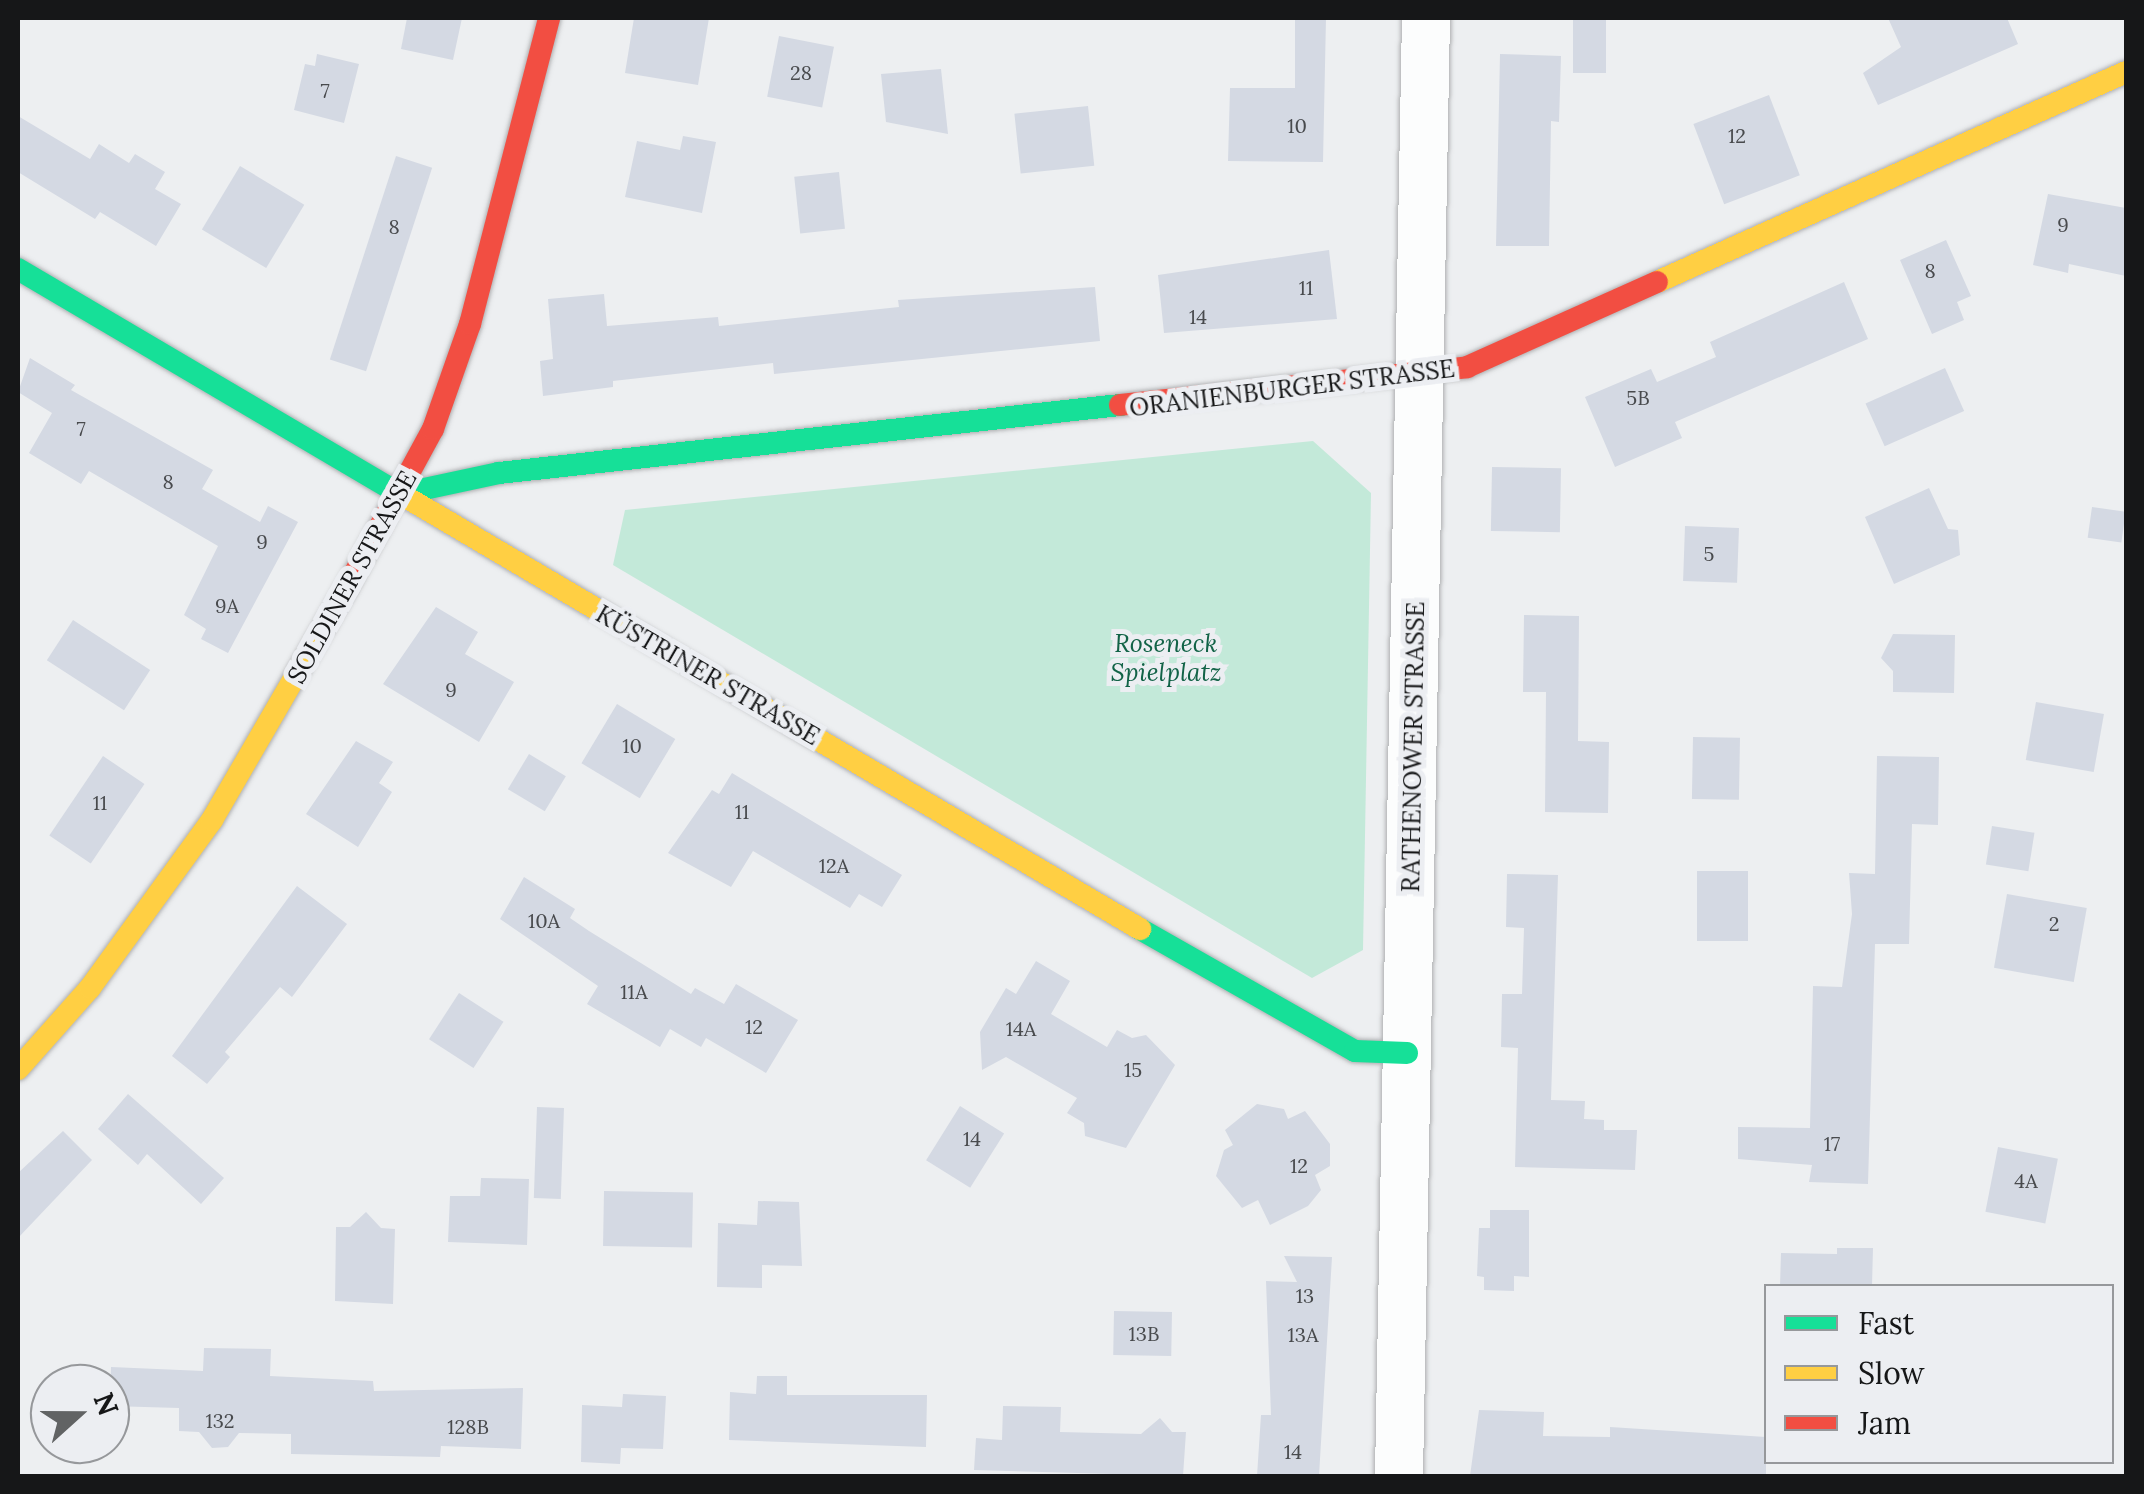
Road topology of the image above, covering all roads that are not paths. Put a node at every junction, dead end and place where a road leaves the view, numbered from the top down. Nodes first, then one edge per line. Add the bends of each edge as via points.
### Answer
1 (549, 18) edge
2 (1426, 18) edge
3 (2126, 72) edge
4 (18, 269) edge
5 (1420, 376) junction
6 (401, 494) junction
7 (1407, 1054) junction
8 (18, 1069) edge
9 (1398, 1476) edge

1 - 6 street, SOLDINER STRASSE via 470,324 433,429
2 - 5 street, RATHENOWER STRASSE
3 - 5 street, ORANIENBURGER STRASSE via 1467,368
4 - 6 street, KÜSTRINER STRASSE
5 - 6 street, ORANIENBURGER STRASSE via 499,472
5 - 7 street, RATHENOWER STRASSE
6 - 7 street, KÜSTRINER STRASSE via 1264,1002 1355,1051
6 - 8 street, SOLDINER STRASSE via 212,820 90,988
7 - 9 street, RATHENOWER STRASSE

